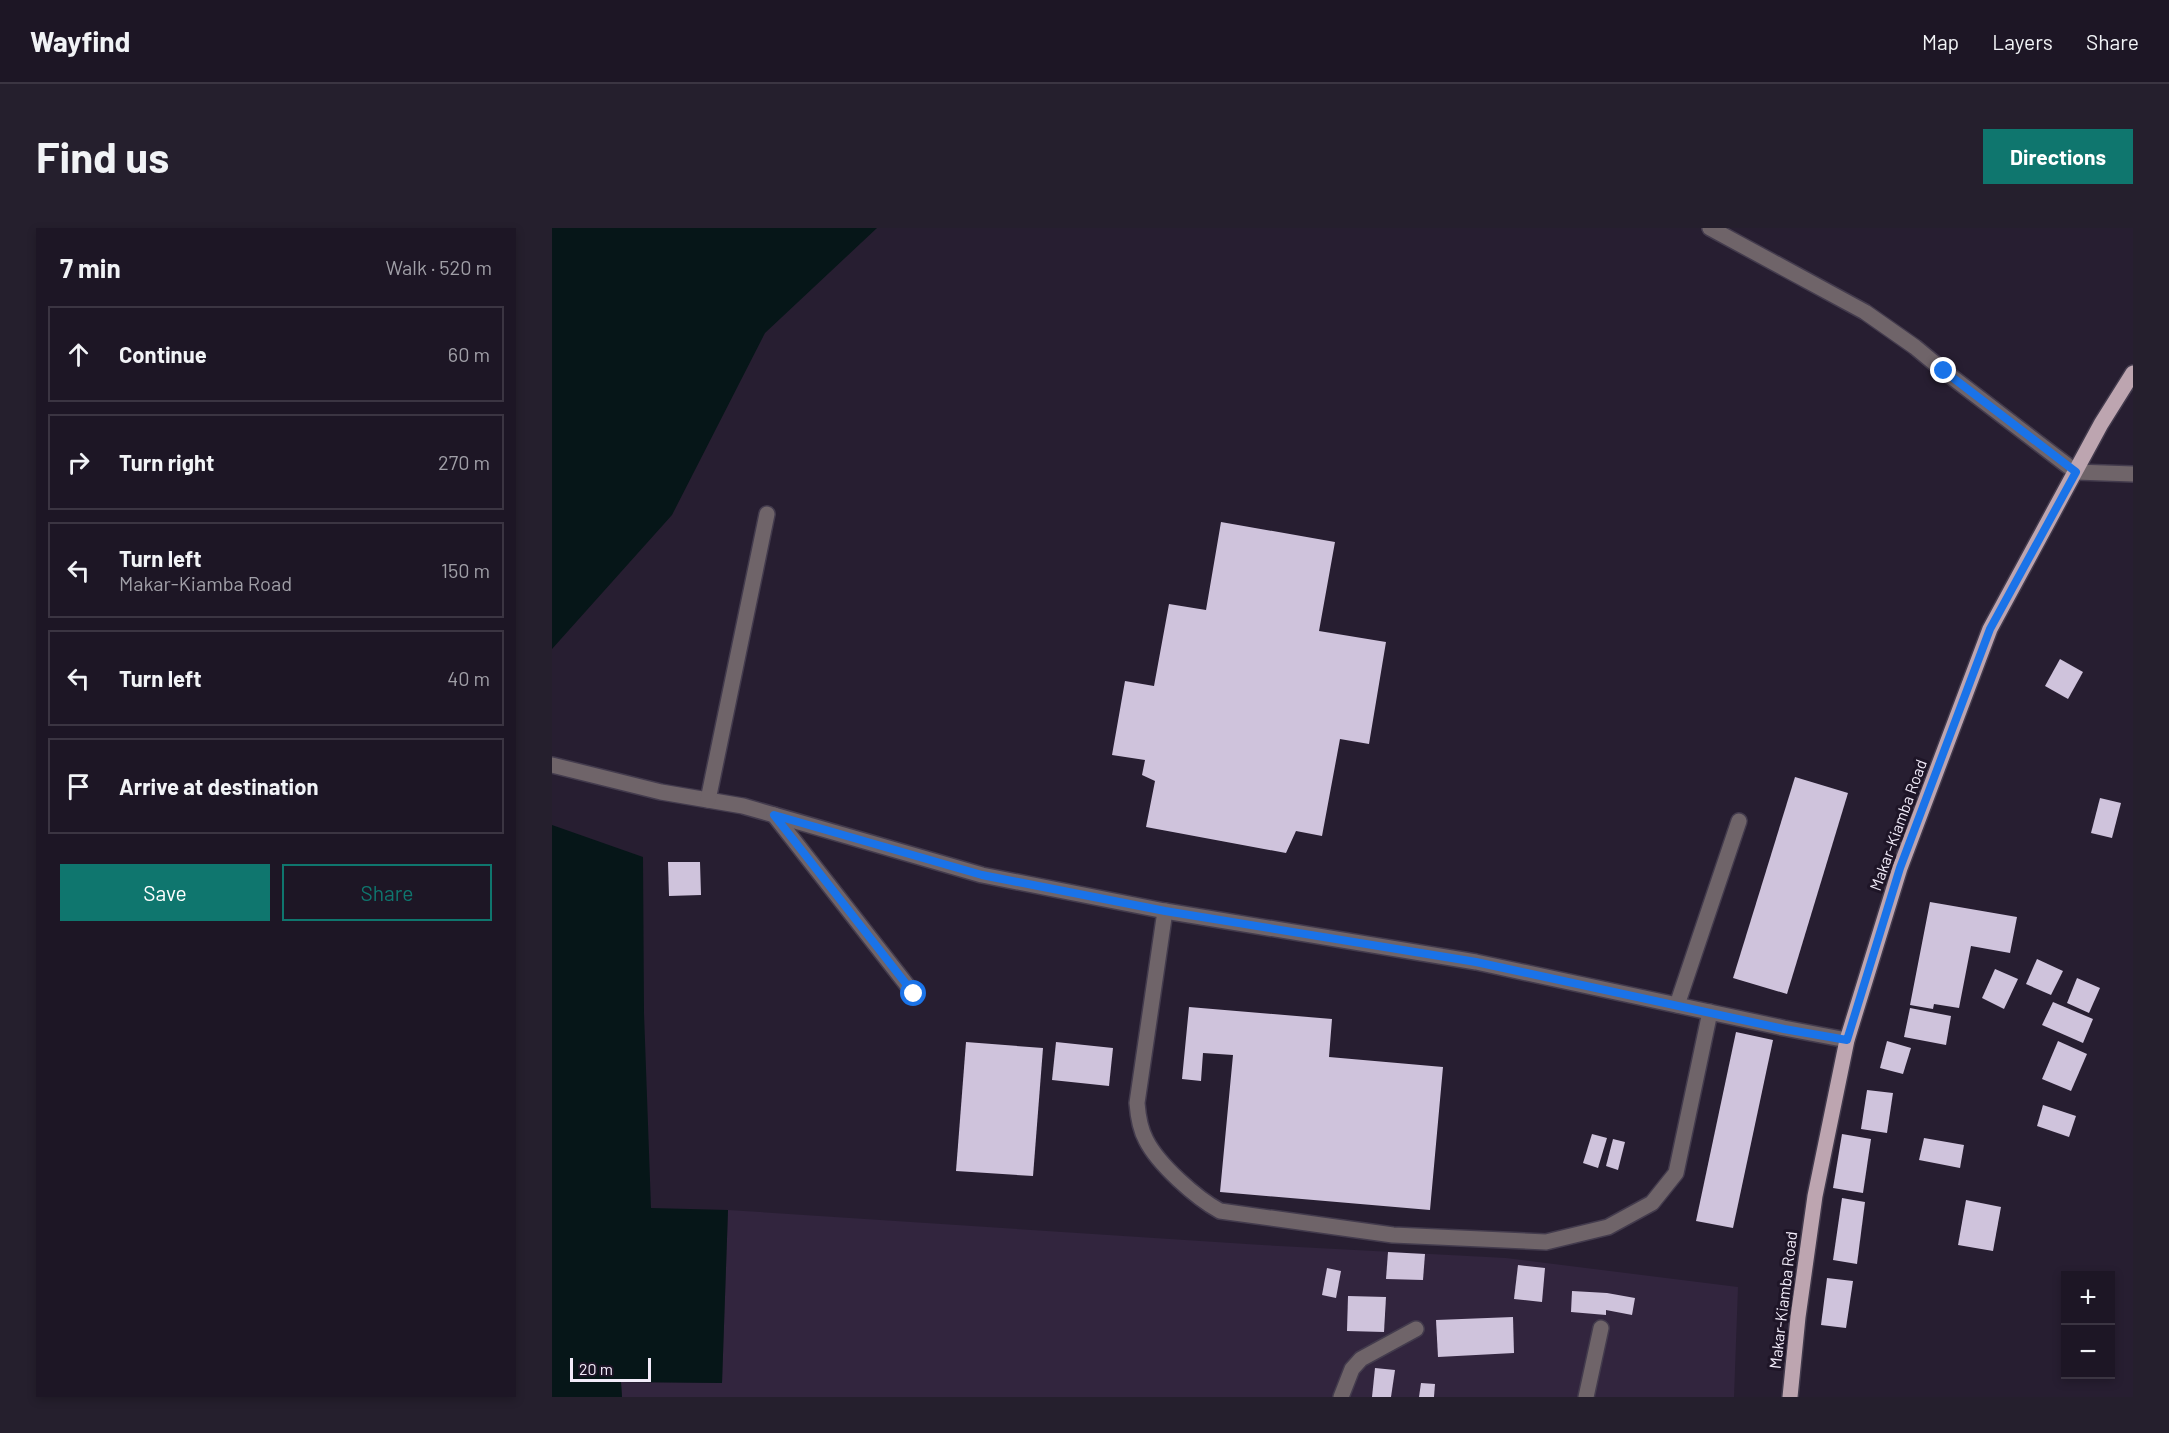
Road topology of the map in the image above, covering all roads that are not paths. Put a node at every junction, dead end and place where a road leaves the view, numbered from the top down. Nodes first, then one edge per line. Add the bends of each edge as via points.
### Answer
1 (1710, 228) edge
2 (2133, 373) edge
3 (2076, 472) junction
4 (2133, 474) edge
5 (767, 514) dead end
6 (552, 765) edge
7 (708, 800) junction
8 (774, 815) junction
9 (1739, 821) dead end
10 (1165, 911) junction
11 (914, 994) dead end
12 (1677, 1005) junction
13 (1710, 1012) junction
14 (1847, 1040) junction
15 (1601, 1328) dead end
16 (1416, 1329) dead end
17 (1341, 1397) edge
18 (1586, 1397) edge
19 (1790, 1397) edge

1 - 3 street via 1865,312
2 - 3 main road, Makar-Kiamba Road
3 - 4 street
3 - 14 main road, Makar-Kiamba Road via 1990,629 1900,868
5 - 7 street
6 - 7 street
7 - 8 street
8 - 10 street via 982,875
8 - 11 street
9 - 12 street
10 - 12 street via 1476,962
10 - 13 street via 1137,1103 1140,1124 1146,1141 1166,1167 1202,1201 1220,1211 1394,1235 1546,1242 1608,1227 1652,1203 1676,1173
12 - 13 street
13 - 14 street
14 - 19 main road, Makar-Kiamba Road via 1815,1196
15 - 18 street
16 - 17 street via 1361,1359 1352,1369

